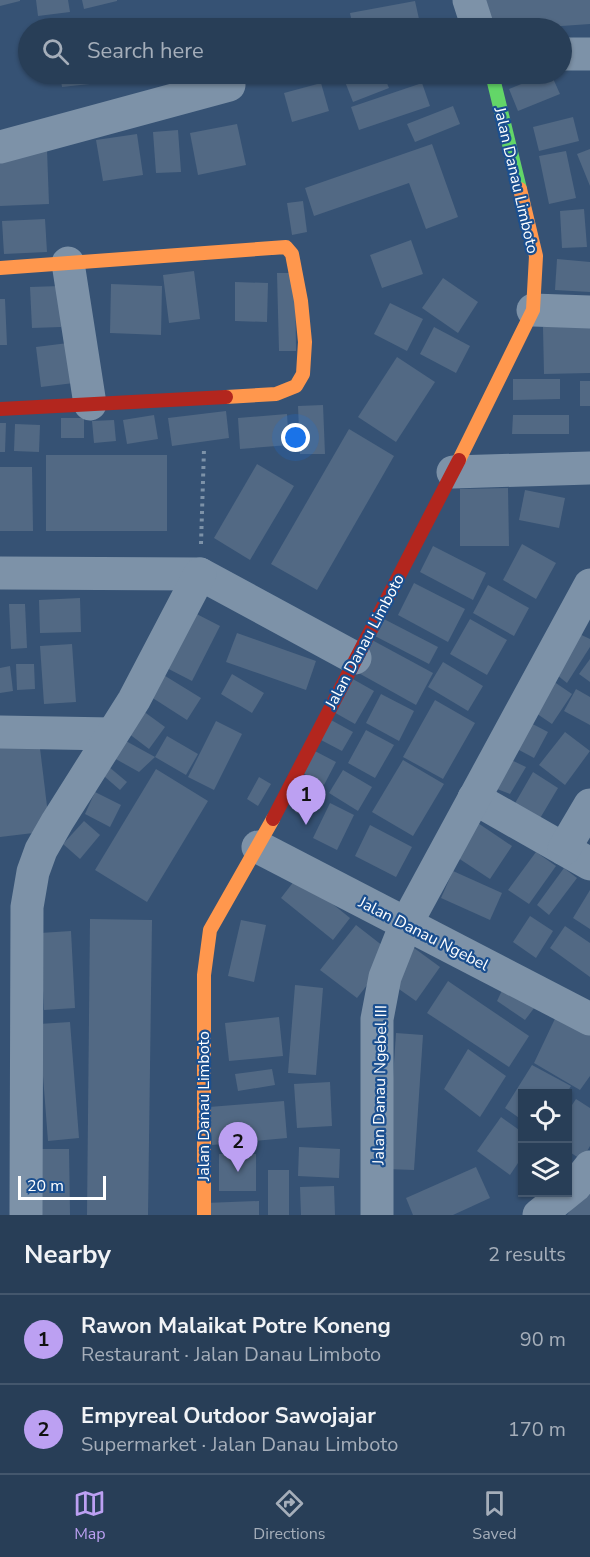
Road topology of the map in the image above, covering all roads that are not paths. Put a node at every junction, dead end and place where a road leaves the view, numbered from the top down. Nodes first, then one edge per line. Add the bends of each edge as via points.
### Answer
1 (469, 0) edge
2 (475, 18) edge
3 (572, 54) edge
4 (590, 54) edge
5 (494, 84) edge
6 (229, 85) dead end
7 (0, 147) edge
8 (68, 263) junction
9 (0, 268) edge
10 (533, 310) junction
11 (590, 312) edge
12 (90, 404) junction
13 (0, 409) edge
14 (590, 468) edge
15 (453, 472) junction
16 (0, 573) edge
17 (200, 574) junction
18 (586, 603) edge
19 (355, 658) junction
20 (0, 732) edge
21 (112, 734) junction
22 (474, 798) junction
23 (590, 805) edge
24 (258, 848) junction
25 (577, 856) edge
26 (406, 924) junction
27 (590, 1019) edge
28 (590, 1167) edge
29 (17, 1214) edge
30 (204, 1215) edge
31 (377, 1215) edge
32 (539, 1215) edge

1 - 2 street
3 - 4 street
5 - 10 street, Jalan Danau Limboto via 536,256
6 - 7 street
8 - 9 street
8 - 12 street
8 - 12 street via 286,248 292,254 304,326 303,375 297,386 276,394
10 - 11 street
10 - 15 street, Jalan Danau Limboto
12 - 13 street
14 - 15 street
15 - 19 street, Jalan Danau Limboto
16 - 17 street
17 - 19 street
17 - 21 street
18 - 22 street, Jalan Danau Ngebel III
19 - 24 street, Jalan Danau Limboto
20 - 21 street
21 - 29 street via 57,822 33,872 27,907
22 - 25 street
22 - 26 street, Jalan Danau Ngebel III
23 - 25 street
24 - 26 street, Jalan Danau Ngebel
24 - 30 street, Jalan Danau Limboto via 210,930 204,975
26 - 27 street, Jalan Danau Ngebel
26 - 31 street, Jalan Danau Ngebel III via 385,977 377,1019
28 - 32 street via 575,1186

